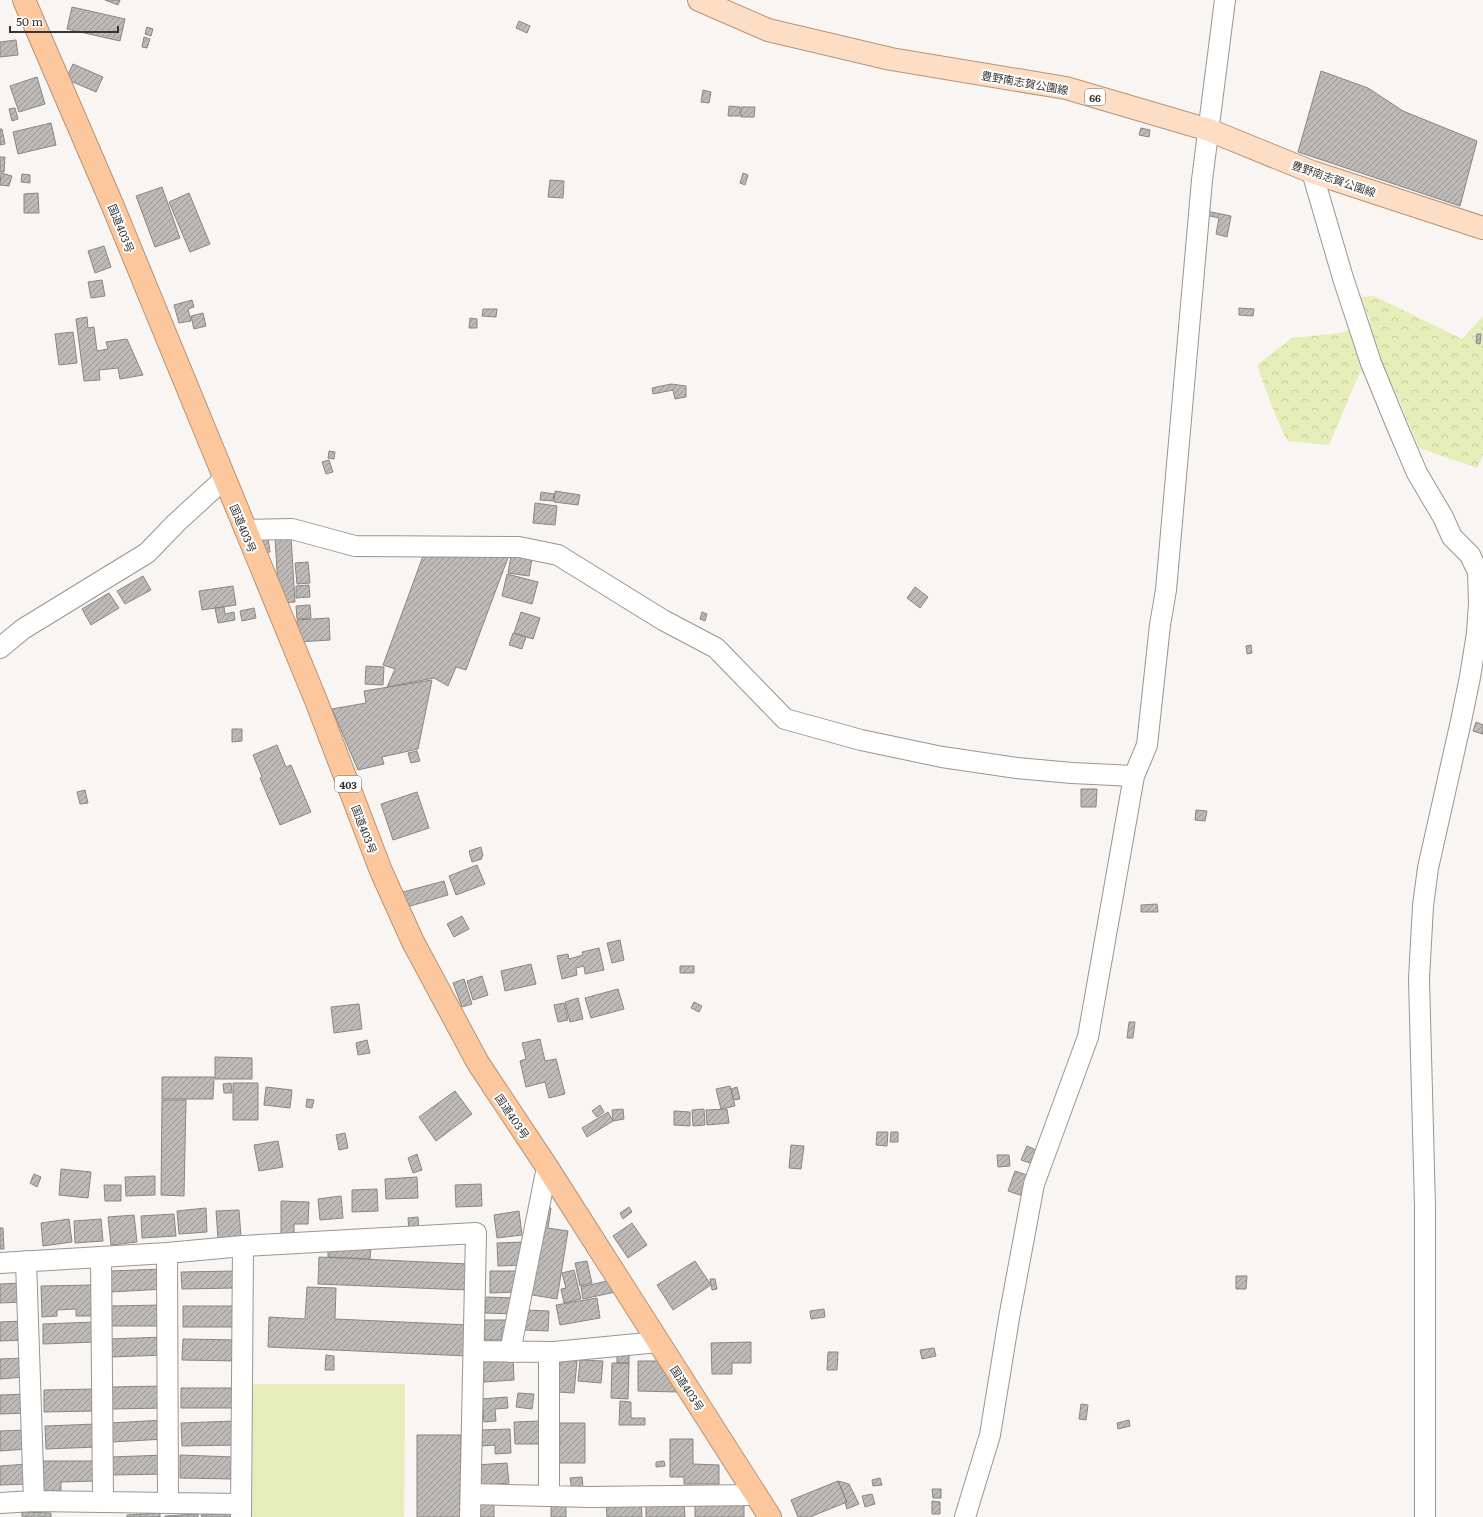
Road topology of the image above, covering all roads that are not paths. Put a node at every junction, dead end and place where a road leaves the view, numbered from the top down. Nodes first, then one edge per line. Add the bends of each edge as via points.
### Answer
1 (24, 0) edge
2 (699, 0) edge
3 (1225, 0) edge
4 (1208, 130) junction
5 (1312, 172) junction
6 (1483, 228) edge
7 (224, 479) junction
8 (245, 530) junction
9 (0, 648) edge
10 (1134, 776) junction
11 (547, 1167) junction
12 (243, 1246) junction
13 (167, 1253) junction
14 (101, 1257) junction
15 (26, 1261) junction
16 (0, 1263) edge
17 (658, 1342) junction
18 (474, 1351) junction
19 (510, 1352) junction
20 (549, 1352) junction
21 (472, 1494) junction
22 (754, 1495) junction
23 (549, 1496) junction
24 (34, 1501) junction
25 (103, 1502) junction
26 (168, 1503) junction
27 (9, 1507) edge
28 (241, 1510) edge
29 (470, 1517) edge
30 (770, 1517) edge
31 (965, 1517) edge
32 (1425, 1517) edge

1 - 7 highway, 国道403号 / 403 via 112,204
2 - 4 main road, 豊野南志賀公園線 / 66 via 768,30 891,59 1066,88
3 - 4 street
4 - 5 main road, 豊野南志賀公園線 / 66
4 - 10 street via 1166,590 1147,745
5 - 6 main road, 豊野南志賀公園線 / 66
5 - 32 street via 1371,363 1417,473 1452,537 1470,555 1478,572 1480,603 1477,633 1466,699 1428,868 1423,906 1419,979 1425,1214
7 - 8 highway, 国道403号 / 403
7 - 9 street via 147,553 23,629
8 - 10 street via 292,529 355,546 519,547 558,555 663,620 716,648 785,719 861,740 942,757 1048,771
8 - 11 highway, 国道403号 / 403 via 317,703 381,871 413,942 478,1063
10 - 31 street via 1088,1037 1034,1184 990,1435
11 - 17 highway, 国道403号 / 403
11 - 19 street
12 - 13 street
12 - 18 street via 476,1233
12 - 28 street
13 - 14 street
13 - 26 street
14 - 15 street
14 - 25 street
15 - 16 street
15 - 24 street
17 - 20 street
17 - 22 highway, 国道403号 / 403
18 - 19 street
18 - 21 street
19 - 20 street
20 - 23 street
21 - 23 street
21 - 29 street
22 - 23 street
22 - 30 highway, 国道403号 / 403
24 - 25 street
24 - 27 street
25 - 26 street
26 - 28 street

